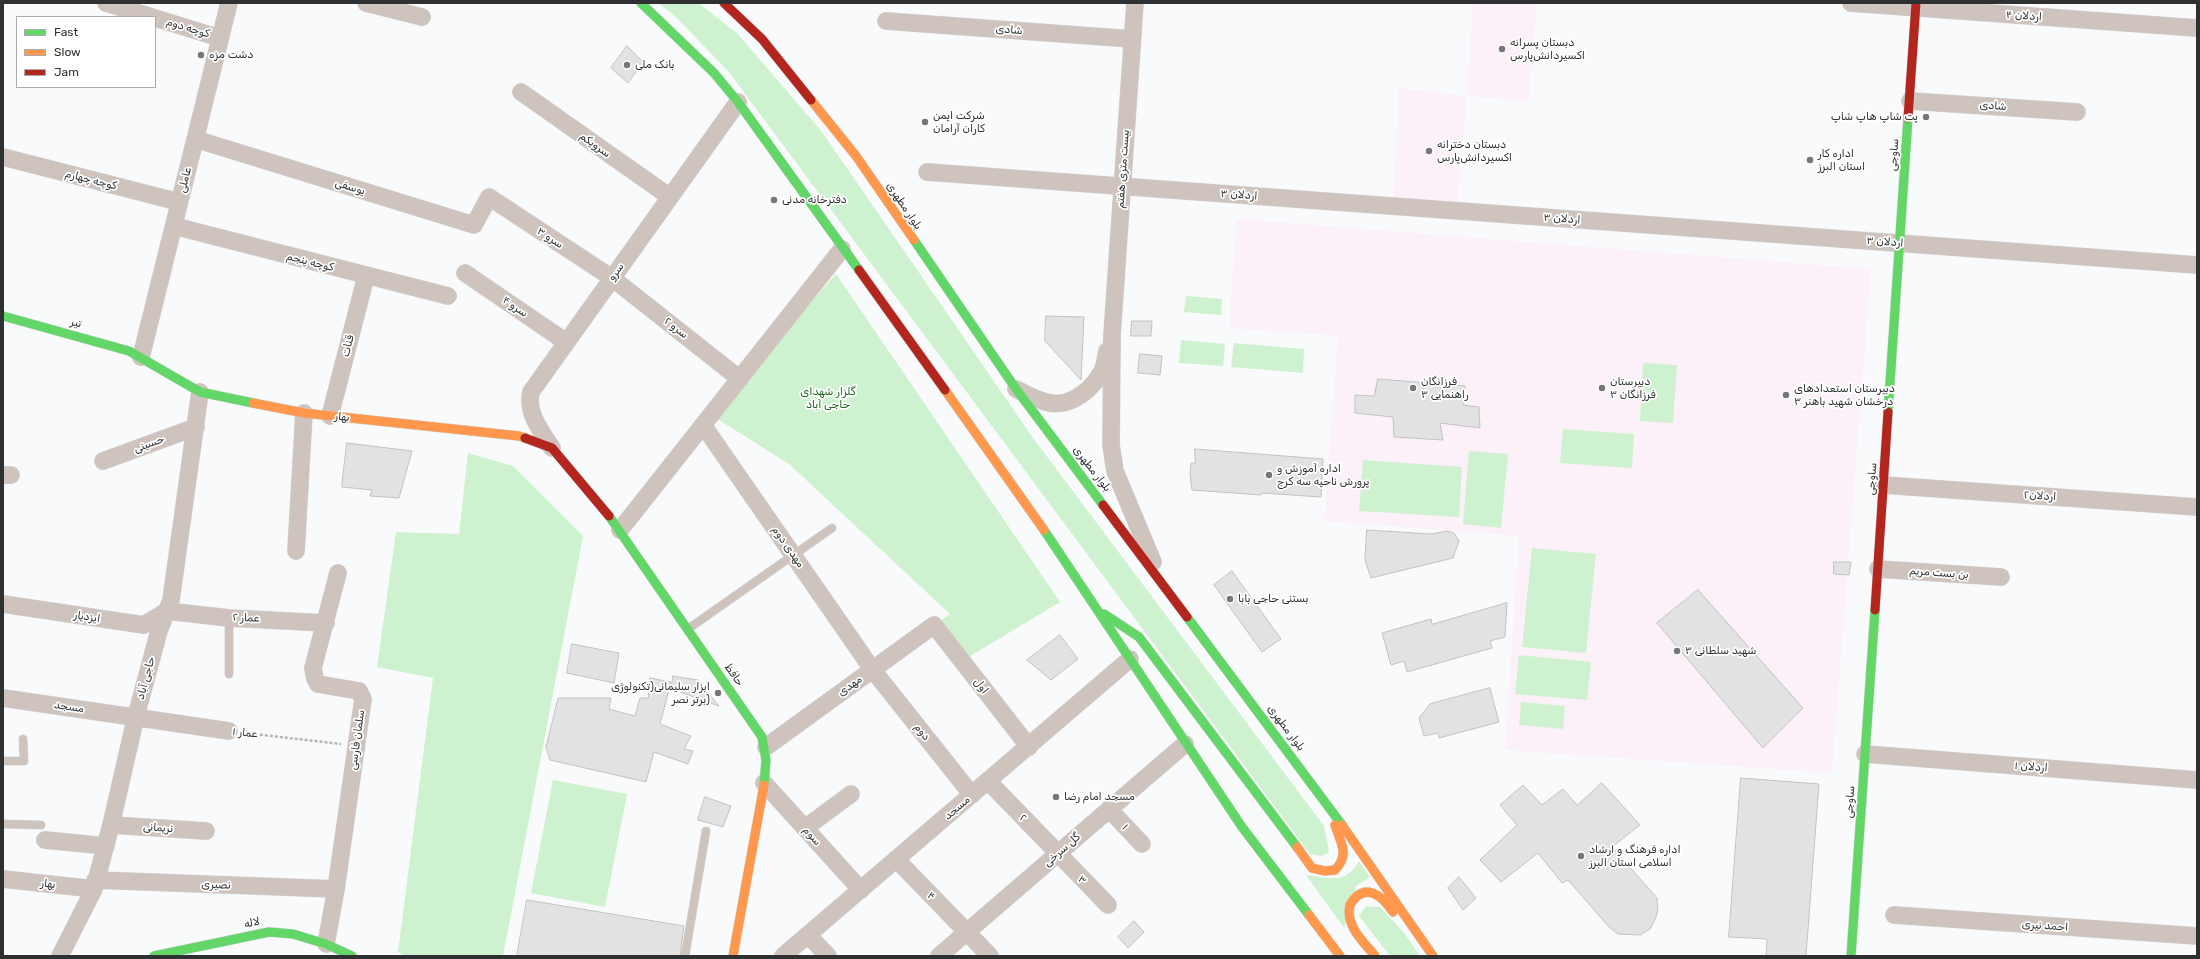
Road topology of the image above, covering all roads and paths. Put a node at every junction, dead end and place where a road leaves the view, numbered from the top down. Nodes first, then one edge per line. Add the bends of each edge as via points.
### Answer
1 (106, 3) edge
2 (229, 3) edge
3 (366, 3) edge
4 (641, 3) edge
5 (724, 3) edge
6 (1134, 3) edge
7 (1851, 3) edge
8 (1916, 5) edge
9 (149, 16) edge
10 (422, 17) dead end
11 (156, 18) edge
12 (886, 21) dead end
13 (2197, 28) edge
14 (220, 38) junction
15 (1132, 39) junction
16 (521, 92) dead end
17 (1910, 100) junction
18 (738, 102) junction
19 (2076, 112) dead end
20 (195, 139) junction
21 (3, 157) edge
22 (927, 172) dead end
23 (1122, 187) junction
24 (489, 197) joint
25 (670, 197) junction
26 (179, 202) junction
27 (174, 226) junction
28 (1900, 243) junction
29 (842, 249) junction
30 (2197, 265) edge
31 (465, 273) dead end
32 (366, 276) junction
33 (612, 278) junction
34 (448, 296) dead end
35 (3, 316) edge
36 (1112, 335) junction
37 (566, 342) junction
38 (141, 357) junction
39 (740, 378) junction
40 (1016, 389) junction
41 (200, 392) junction
42 (304, 413) junction
43 (330, 416) junction
44 (703, 425) junction
45 (196, 427) junction
46 (552, 448) junction
47 (102, 461) dead end
48 (1884, 485) junction
49 (2197, 507) edge
50 (832, 528) dead end
51 (620, 530) junction
52 (296, 551) dead end
53 (793, 554) junction
54 (1878, 569) junction
55 (338, 573) dead end
56 (2001, 577) dead end
57 (1160, 579) junction
58 (4, 604) edge
59 (1095, 607) junction
60 (167, 611) junction
61 (229, 618) junction
62 (326, 623) junction
63 (934, 625) joint
64 (687, 629) junction
65 (1130, 659) junction
66 (872, 670) junction
67 (229, 674) dead end
68 (3, 698) edge
69 (136, 716) junction
70 (229, 731) joint
71 (23, 739) dead end
72 (1185, 744) junction
73 (356, 745) junction
74 (766, 746) junction
75 (1029, 746) junction
76 (1865, 754) junction
77 (3, 761) edge
78 (2197, 780) edge
79 (988, 781) junction
80 (764, 783) junction
81 (1318, 791) junction
82 (851, 794) dead end
83 (972, 795) junction
84 (1109, 809) junction
85 (3, 824) edge
86 (111, 825) junction
87 (805, 828) junction
88 (206, 831) dead end
89 (706, 831) dead end
90 (43, 832) joint
91 (1142, 844) dead end
92 (106, 846) junction
93 (1057, 854) junction
94 (896, 859) junction
95 (3, 879) edge
96 (94, 884) junction
97 (336, 889) junction
98 (861, 890) junction
99 (1108, 905) dead end
100 (1894, 915) dead end
101 (966, 932) junction
102 (808, 935) junction
103 (2197, 936) edge
104 (326, 944) junction
105 (195, 952) edge
106 (60, 956) edge
107 (154, 956) edge
108 (352, 956) edge
109 (685, 956) edge
110 (733, 956) edge
111 (783, 956) edge
112 (828, 956) edge
113 (939, 956) edge
114 (990, 956) edge
115 (1340, 956) edge
116 (1375, 956) edge
117 (1432, 956) edge
118 (1851, 956) edge

1 - 9 street, کوچه دوم
2 - 14 street, عاملی
3 - 10 street
4 - 18 main road via 714,73
5 - 40 main road, بلوار مطهری via 762,39 856,156
6 - 15 street, بیست متری هفتم
7 - 8 street, اردلان ۴
8 - 13 street, اردلان ۴
8 - 17 main road, ساوجی
11 - 14 street, کوچه دوم
12 - 15 street, شادی
14 - 20 street, عاملی
15 - 23 street, بیست متری هفتم
16 - 25 street, سرویکم
17 - 19 street, شادی
17 - 28 main road, ساوجی
18 - 25 street, سرو
18 - 29 main road
20 - 24 street, یوسفی via 474,225
20 - 26 street, عاملی
21 - 26 street, کوچه چهارم
22 - 23 street, اردلان ۳
23 - 28 street, اردلان ۳
23 - 36 street, بیست متری هفتم
24 - 33 street, سرو ۳
25 - 33 street, سرو
26 - 27 street, عاملی
27 - 32 street, کوچه پنجم
27 - 38 street, عاملی
28 - 30 street, اردلان ۳
28 - 48 main road, ساوجی
29 - 39 street
29 - 59 main road via 1023,499
31 - 37 street, سرو ۴
32 - 34 street, کوچه پنجم
32 - 43 street, قنات
33 - 37 street, سرو
33 - 39 street, سرو ۲
35 - 38 main road, تیر via 108,344
36 - 40 street via 1102,369 1077,398 1065,404 1049,403
36 - 57 street via 1111,445 1115,471
37 - 46 street, سرو via 531,392 529,400 537,425
38 - 41 main road, بهار
39 - 44 street
40 - 57 main road, بلوار مطهری
41 - 42 main road, بهار
41 - 45 street, حاجی آباد
42 - 43 main road, بهار
42 - 52 street
43 - 46 main road, بهار via 519,436
44 - 51 street
44 - 53 street, مهدی دوم
45 - 47 street, حسینی
45 - 60 street, حاجی آباد
46 - 51 main road, حافظ
48 - 49 street, اردلان۲
48 - 54 main road, ساوجی
50 - 53 lane
51 - 64 main road, حافظ
53 - 64 lane
53 - 66 street, مهدی دوم
54 - 56 street, بن بست مریم
54 - 76 main road, ساوجی
55 - 62 street, سلمان فارسی
57 - 81 main road, بلوار مطهری
58 - 60 street, ایزدیار via 144,625
59 - 65 main road
59 - 81 main road via 1139,637 1312,868 1335,870 1343,861 1344,851 1338,832
60 - 61 street, عمار ۲
60 - 69 street, حاجی آباد via 159,631
61 - 62 street, عمار ۲
61 - 67 lane
62 - 73 street, سلمان فارسی via 313,668 314,679 318,684 359,691 363,699
63 - 66 street, مهدی
63 - 75 street, اول
64 - 74 main road, حافظ
65 - 72 main road
65 - 75 street, مسجد
66 - 74 street, مهدی
66 - 83 street, دوم
68 - 69 street, مسجد
69 - 70 street, عمار ۱
69 - 86 street, حاجی آباد
70 - 73 path, عمار ۱
71 - 77 lane via 24,761
72 - 84 street, گل سرخی
72 - 115 main road via 1242,827
73 - 97 street, سلمان فارسی
74 - 80 main road
75 - 79 street, مسجد
76 - 78 street, اردلان ۱
76 - 118 main road, ساوجی
79 - 83 street, مسجد
79 - 93 street, ۲
80 - 87 street, سوم
80 - 110 main road
81 - 117 main road, بلوار مطهری
82 - 87 street
83 - 94 street, مسجد
84 - 91 street, ۱
84 - 93 street, گل سرخی
85 - 90 lane
86 - 88 street, نریمانی
86 - 92 street, حاجی آباد
87 - 98 street, سوم
89 - 109 lane
90 - 92 street
92 - 96 street, حاجی آباد
93 - 99 street, ۳
93 - 101 street, گل سرخی
94 - 98 street, مسجد
94 - 101 street, ۴
95 - 96 street, بهار
96 - 97 street, نصیری
96 - 106 street, حاجی آباد
97 - 104 street, سلمان فارسی
98 - 102 street, مسجد
100 - 103 street, احمد نیری
101 - 113 street, گل سرخی
101 - 114 street, ۴
102 - 111 street, مسجد
102 - 112 street
104 - 105 main road, لاله via 293,934 269,932
104 - 108 main road, لاله
105 - 107 main road, لاله
116 - 117 main road via 1353,928 1348,916 1352,902 1358,894 1371,892 1380,896 1418,945

